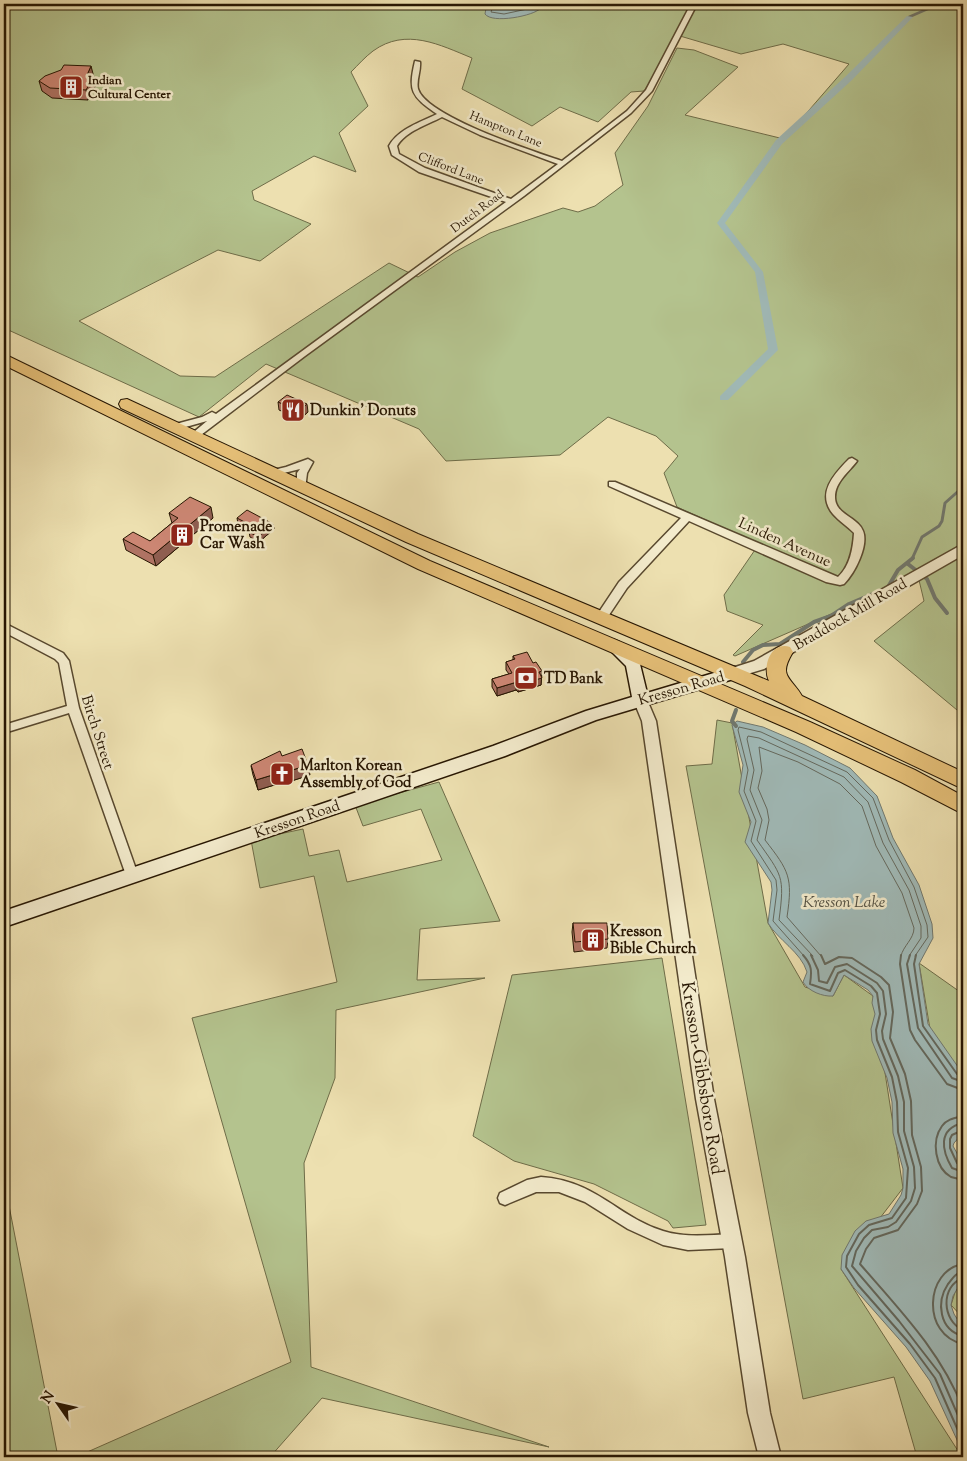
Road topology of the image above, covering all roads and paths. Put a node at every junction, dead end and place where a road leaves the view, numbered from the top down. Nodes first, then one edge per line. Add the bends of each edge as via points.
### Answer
1 (694, 4) edge
2 (417, 62) dead end
3 (443, 114) junction
4 (562, 163) junction
5 (510, 201) junction
6 (4, 346) edge
7 (4, 359) edge
8 (235, 403) junction
9 (143, 427) junction
10 (175, 427) junction
11 (194, 436) junction
12 (852, 461) dead end
13 (272, 473) junction
14 (612, 484) dead end
15 (302, 487) junction
16 (688, 516) junction
17 (963, 549) edge
18 (601, 618) junction
19 (4, 627) edge
20 (614, 646) junction
21 (783, 652) junction
22 (734, 673) junction
23 (698, 682) junction
24 (640, 699) junction
25 (800, 705) junction
26 (73, 708) junction
27 (4, 729) edge
28 (963, 781) edge
29 (963, 806) edge
30 (132, 875) junction
31 (4, 919) edge
32 (505, 1198) dead end
33 (732, 1241) junction
34 (770, 1457) edge

1 - 4 street, Dutch Road via 643,98
2 - 3 street, Hampton Lane via 416,92 424,103
3 - 4 street, Hampton Lane via 495,139
3 - 5 street, Clifford Lane via 404,133 393,146 396,155 430,173
4 - 5 street, Dutch Road
5 - 8 street, Dutch Road
6 - 10 highway
7 - 9 highway
8 - 10 street, Dutch Road via 221,407 205,420
8 - 11 street, Dutch Road
9 - 11 highway via 156,428 177,437
9 - 20 highway via 424,565
10 - 11 highway
11 - 13 highway
12 - 16 street, Linden Avenue via 840,473 829,500 834,510 859,532 854,558 840,581
13 - 15 highway
13 - 15 street via 308,462 302,473
14 - 16 street, Linden Avenue
15 - 18 highway via 412,538
16 - 18 street via 623,585
17 - 21 street, Braddock Mill Road
18 - 22 highway
19 - 26 street, Birch Street via 64,661
20 - 23 highway
20 - 24 main road via 633,664
21 - 22 street, Braddock Mill Road via 758,666
21 - 25 highway via 775,665 776,675
22 - 23 main road, Kresson Road
22 - 25 highway
23 - 24 main road, Kresson Road
23 - 29 highway via 868,757
24 - 30 main road, Kresson Road via 498,751
24 - 33 street, Kresson-Gibbsboro Road via 649,721 705,1100
25 - 28 highway
26 - 27 street
26 - 30 street, Birch Street
30 - 31 main road, Kresson Road
32 - 33 street via 539,1184 562,1186 587,1195 639,1228 662,1238 683,1242
33 - 34 street, Kresson-Gibbsboro Road via 759,1413

